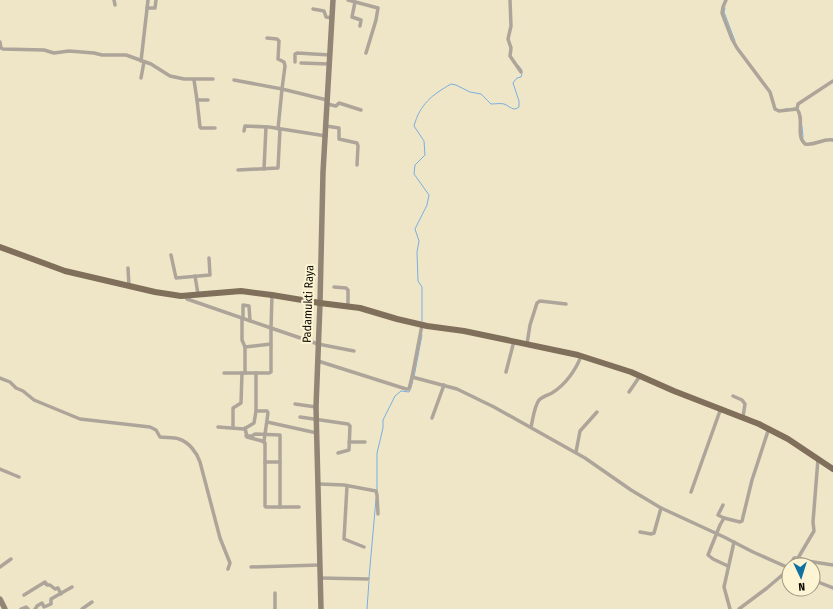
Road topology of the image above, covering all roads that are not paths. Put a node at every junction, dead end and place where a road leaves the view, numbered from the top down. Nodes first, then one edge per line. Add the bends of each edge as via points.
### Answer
1 (114, 0) edge
2 (148, 0) edge
3 (156, 0) edge
4 (333, 0) edge
5 (348, 0) edge
6 (510, 0) edge
7 (726, 0) edge
8 (355, 2) junction
9 (114, 5) dead end
10 (147, 8) junction
11 (313, 9) dead end
12 (332, 18) junction
13 (360, 26) dead end
14 (267, 38) dead end
15 (0, 42) edge
16 (366, 53) dead end
17 (330, 55) junction
18 (142, 61) junction
19 (295, 62) dead end
20 (301, 63) dead end
21 (329, 64) junction
22 (522, 72) dead end
23 (141, 78) dead end
24 (213, 78) dead end
25 (194, 80) junction
26 (234, 80) dead end
27 (833, 81) edge
28 (282, 89) junction
29 (197, 100) junction
30 (208, 100) dead end
31 (327, 102) junction
32 (797, 109) junction
33 (361, 110) dead end
34 (326, 126) junction
35 (266, 127) junction
36 (215, 128) dead end
37 (279, 129) junction
38 (244, 131) dead end
39 (326, 136) junction
40 (833, 140) edge
41 (357, 165) dead end
42 (264, 169) junction
43 (238, 170) dead end
44 (0, 247) edge
45 (171, 256) dead end
46 (209, 258) dead end
47 (128, 268) dead end
48 (195, 276) junction
49 (129, 286) junction
50 (334, 287) dead end
51 (198, 294) junction
52 (185, 295) junction
53 (272, 295) junction
54 (320, 304) junction
55 (566, 304) dead end
56 (348, 307) junction
57 (242, 318) junction
58 (250, 321) junction
59 (422, 325) junction
60 (271, 328) junction
61 (514, 341) junction
62 (271, 344) junction
63 (318, 344) junction
64 (527, 344) junction
65 (245, 347) junction
66 (354, 351) dead end
67 (581, 356) junction
68 (318, 361) junction
69 (506, 372) dead end
70 (224, 373) dead end
71 (243, 373) junction
72 (256, 373) junction
73 (640, 376) junction
74 (412, 377) junction
75 (0, 378) edge
76 (444, 385) junction
77 (629, 392) dead end
78 (734, 396) dead end
79 (295, 404) dead end
80 (316, 407) junction
81 (721, 408) junction
82 (256, 411) junction
83 (597, 412) dead end
84 (300, 417) dead end
85 (743, 417) junction
86 (432, 418) dead end
87 (317, 420) junction
88 (267, 422) junction
89 (218, 426) dead end
90 (531, 427) junction
91 (233, 428) junction
92 (245, 428) junction
93 (769, 428) junction
94 (317, 433) junction
95 (265, 434) junction
96 (246, 436) junction
97 (264, 442) junction
98 (349, 442) junction
99 (365, 442) dead end
100 (576, 452) junction
101 (338, 453) dead end
102 (818, 459) junction
103 (265, 462) junction
104 (280, 462) junction
105 (0, 469) edge
106 (833, 469) edge
107 (19, 477) dead end
108 (319, 484) junction
109 (347, 486) junction
110 (691, 492) dead end
111 (723, 505) dead end
112 (280, 507) junction
113 (300, 507) dead end
114 (661, 508) junction
115 (378, 514) dead end
116 (724, 518) junction
117 (640, 532) dead end
118 (716, 534) junction
119 (734, 542) junction
120 (364, 547) dead end
121 (799, 557) edge
122 (11, 559) dead end
123 (781, 563) edge
124 (821, 563) edge
125 (320, 565) junction
126 (833, 565) edge
127 (728, 566) junction
128 (0, 567) edge
129 (251, 567) dead end
130 (228, 569) dead end
131 (781, 576) edge
132 (320, 578) junction
133 (368, 579) dead end
134 (821, 583) edge
135 (72, 587) dead end
136 (833, 588) edge
137 (275, 593) dead end
138 (24, 594) dead end
139 (61, 594) junction
140 (0, 599) edge
141 (92, 602) dead end
142 (5, 609) edge
143 (21, 609) edge
144 (28, 609) edge
145 (34, 609) edge
146 (82, 609) edge
147 (275, 609) edge
148 (320, 609) edge
149 (730, 609) edge
150 (740, 609) edge

1 - 9 street
2 - 10 street
3 - 10 street via 155,8
4 - 12 street, Padamukti Raya
5 - 8 street
6 - 22 street via 510,56
7 - 32 street via 722,14 732,39 770,92 775,108 779,111
8 - 13 street via 352,17 361,20
8 - 16 street via 378,9
10 - 18 street
11 - 12 street
12 - 17 street, Padamukti Raya
14 - 28 street via 279,41 278,59 284,62 285,66
15 - 18 street via 3,49 121,55
17 - 19 street via 298,53 295,54
17 - 21 street, Padamukti Raya
18 - 23 street
18 - 25 street via 156,66 168,75
20 - 21 street
21 - 31 street, Padamukti Raya
24 - 25 street
25 - 29 street
26 - 28 street
27 - 32 street via 798,104
28 - 31 street
28 - 37 street
29 - 30 street
29 - 36 street via 201,128
31 - 33 street
31 - 34 street, Padamukti Raya
32 - 40 street via 803,143 809,145
34 - 39 street, Padamukti Raya
34 - 41 street via 339,128 339,139 357,143
35 - 37 street
35 - 38 street via 245,126
35 - 42 street
37 - 39 street
37 - 42 street via 278,167
39 - 54 street, Padamukti Raya
42 - 43 street
44 - 49 main road via 65,271
45 - 48 street via 176,278
46 - 48 street via 210,274
47 - 49 street
48 - 51 street
49 - 52 main road
50 - 56 street via 348,290
51 - 52 main road
51 - 53 main road via 242,292
52 - 57 street via 187,299
53 - 54 main road
53 - 60 street
54 - 56 main road
54 - 63 street, Padamukti Raya
55 - 64 street via 540,301 536,303
56 - 59 main road
57 - 58 street
57 - 58 street via 243,305 249,306
57 - 65 street via 242,340
58 - 60 street
59 - 61 main road
59 - 74 street
60 - 62 street
60 - 63 street
61 - 64 main road
61 - 69 street
62 - 65 street
62 - 72 street via 271,372
63 - 66 street
63 - 68 street, Padamukti Raya
64 - 67 main road
65 - 71 street
67 - 73 main road
67 - 90 street via 576,367 560,386 540,399
68 - 74 street via 406,389 409,388
68 - 80 street, Padamukti Raya
70 - 71 street
71 - 72 street
71 - 91 street via 240,404 233,408
72 - 82 street
73 - 77 street
73 - 81 main road
74 - 76 street
75 - 130 street via 10,382 34,400 80,419 150,427 156,430 160,437 178,438 186,442 197,454 200,462 220,538 230,563
76 - 86 street
76 - 90 street via 457,389
78 - 85 street via 745,404
79 - 80 street
80 - 87 street, Padamukti Raya
81 - 85 main road
81 - 110 street
82 - 88 street via 268,411
82 - 92 street via 254,423
83 - 100 street via 580,431
84 - 87 street
85 - 93 main road
87 - 94 street, Padamukti Raya
87 - 98 street via 348,424
88 - 94 street
88 - 95 street
89 - 91 street
90 - 100 street
91 - 92 street
92 - 96 street
93 - 102 main road
93 - 116 street via 742,520 740,522
94 - 108 street, Padamukti Raya
95 - 96 street
95 - 97 street
95 - 104 street via 280,435
96 - 97 street
97 - 103 street
98 - 99 street
98 - 101 street via 348,451
100 - 114 street
102 - 106 main road
102 - 121 street via 814,531
103 - 104 street
103 - 112 street via 265,506
104 - 112 street
105 - 107 street
108 - 109 street
108 - 125 street, Padamukti Raya
109 - 115 street via 377,493
109 - 120 street via 344,540
111 - 116 street via 718,515
112 - 113 street
114 - 117 street via 654,533
114 - 118 street
116 - 118 street
118 - 119 street
118 - 127 street via 709,556
119 - 123 street
119 - 127 street
122 - 128 street
124 - 126 street
125 - 129 street
125 - 132 street, Padamukti Raya
127 - 149 street via 724,587
131 - 150 street
132 - 133 street
132 - 148 street, Padamukti Raya
134 - 136 street
135 - 139 street
137 - 147 street
138 - 139 street via 45,582 55,589 58,588
139 - 145 street via 51,599 51,604 44,607 42,603
140 - 142 street
141 - 146 street
143 - 144 street

